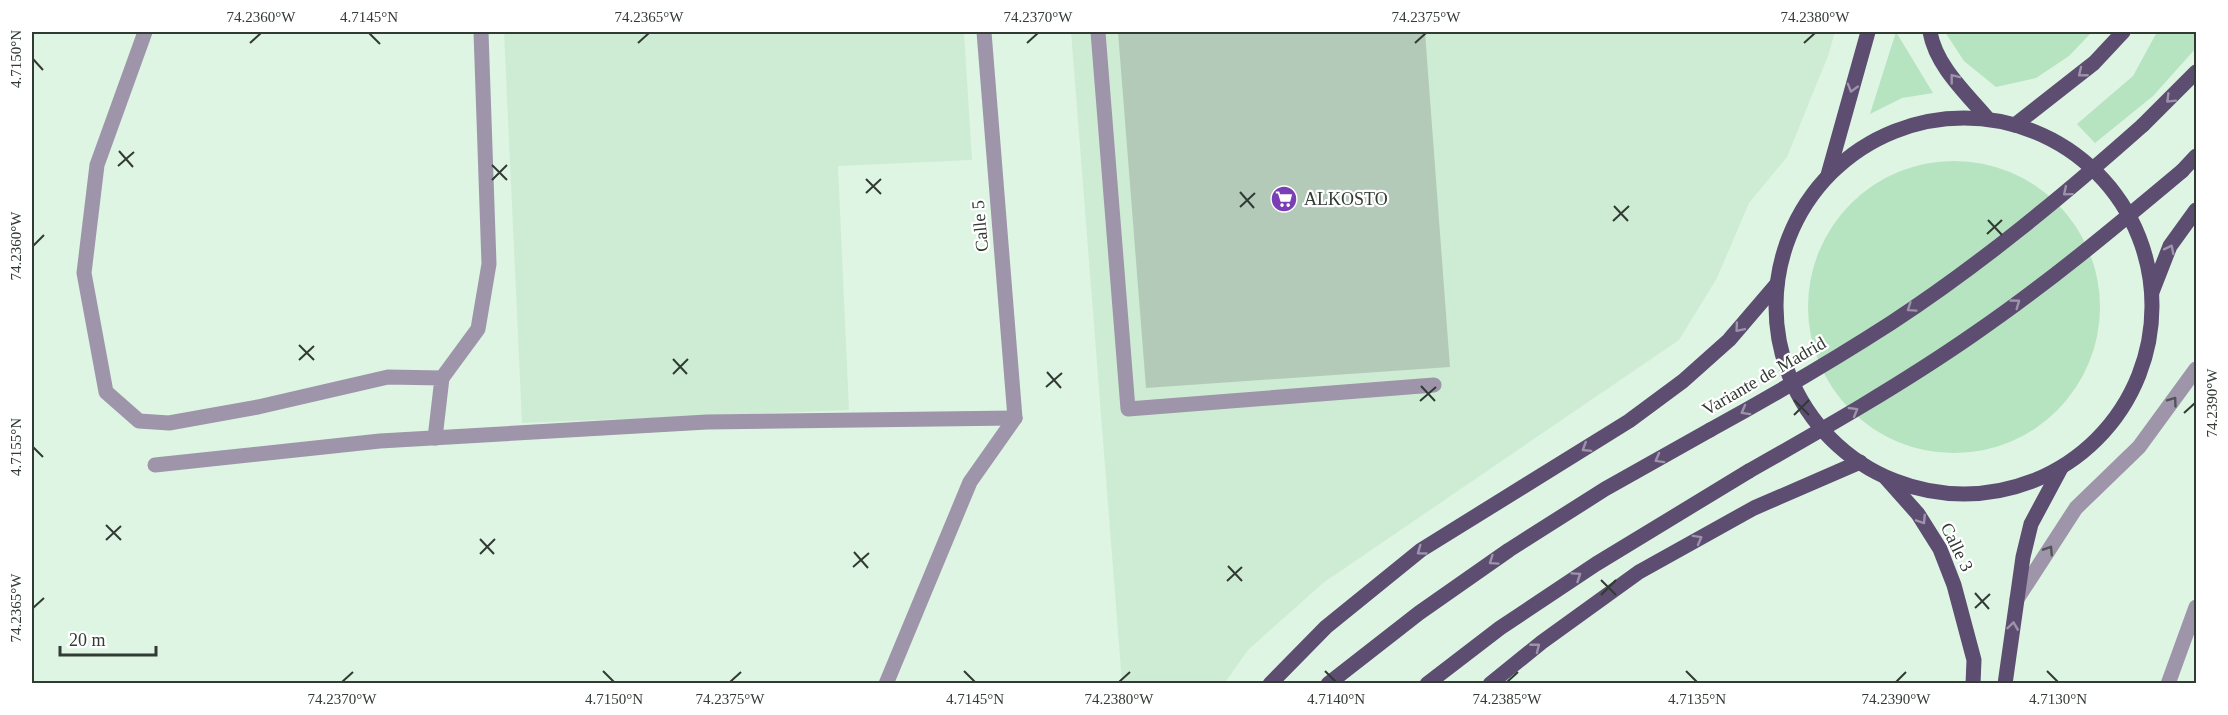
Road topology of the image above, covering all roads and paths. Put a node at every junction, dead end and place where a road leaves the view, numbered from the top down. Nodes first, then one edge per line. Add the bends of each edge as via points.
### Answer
1 (145, 32) edge
2 (481, 32) edge
3 (984, 32) edge
4 (1098, 32) edge
5 (1868, 32) edge
6 (1930, 32) edge
7 (2123, 32) edge
8 (2196, 72) edge
9 (1988, 119) junction
10 (2015, 125) junction
11 (2196, 156) edge
12 (1828, 175) junction
13 (2196, 210) edge
14 (1777, 284) junction
15 (2152, 292) junction
16 (2196, 369) edge
17 (442, 378) junction
18 (1434, 385) dead end
19 (1015, 418) junction
20 (435, 438) junction
21 (1860, 462) junction
22 (155, 465) dead end
23 (2061, 468) junction
24 (1884, 476) junction
25 (2017, 599) junction
26 (2196, 607) edge
27 (886, 684) edge
28 (1270, 684) edge
29 (1328, 684) edge
30 (1427, 684) edge
31 (1490, 684) edge
32 (1973, 684) edge
33 (2005, 684) edge
34 (2168, 684) edge

1 - 17 street via 97,165 84,273 106,392 139,422 169,423 388,377
2 - 17 street via 489,264 478,329
3 - 19 street, Calle 5
4 - 18 street via 1128,409
5 -> 12 main road
9 -> 6 main road via 1949,73
7 -> 10 main road via 2094,63
8 -> 29 main road, Variante de Madrid, bridge via 2063,195 1912,308 1803,379 1605,489 1509,550
9 - 10 main road
9 - 12 main road via 1944,118 1901,128 1862,147
10 - 15 main road via 2067,149 2110,187 2139,236
30 -> 11 main road, bridge via 1500,628 1596,564 1863,406 1974,334 2080,256
12 - 14 main road via 1803,207 1786,244
15 -> 13 main road via 2170,246
14 - 21 main road via 1776,318 1789,374 1818,423
14 -> 28 main road via 1729,340 1683,381 1619,427 1421,550 1326,627
15 - 23 main road via 2152,324 2135,387 2119,415 2093,445
25 -> 16 street via 2076,508 2139,447
17 - 20 street
19 - 20 street via 707,422
19 - 27 street via 970,482
20 - 22 street
21 - 24 main road
31 -> 21 main road via 1639,572 1754,508
23 - 24 main road via 2019,487 1973,494 1928,490
23 - 25 main road via 2031,524
24 -> 32 main road, Calle 3 via 1918,514 1940,549 1972,651
33 -> 25 main road
26 - 34 street

